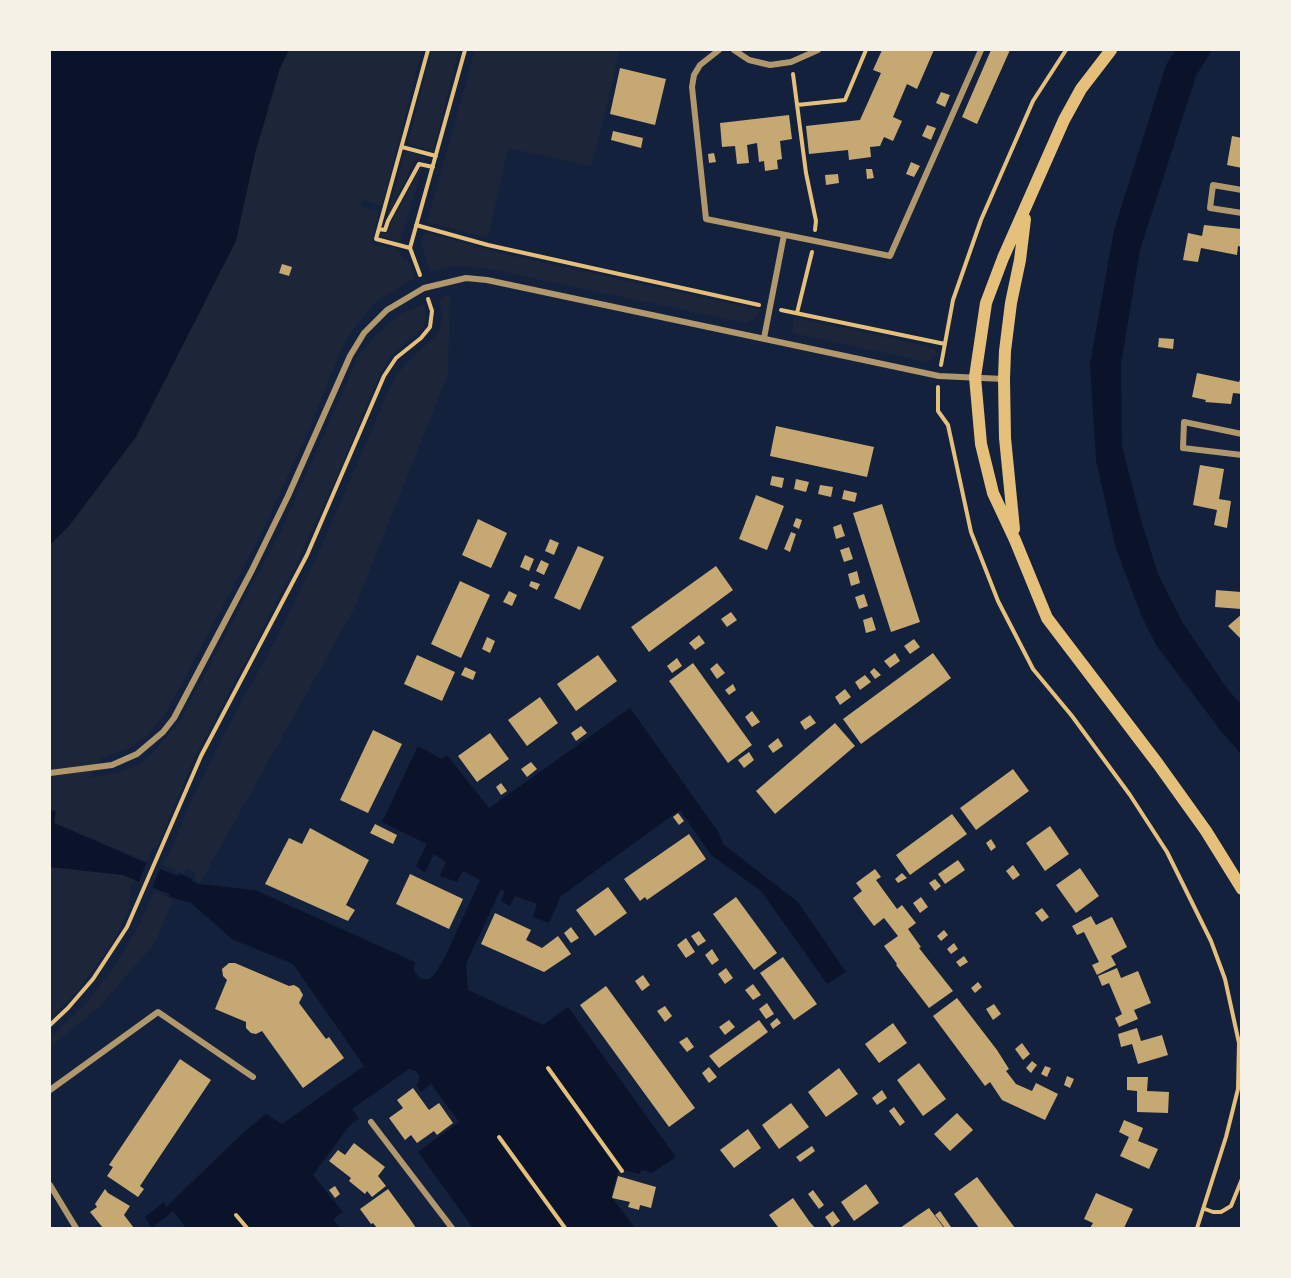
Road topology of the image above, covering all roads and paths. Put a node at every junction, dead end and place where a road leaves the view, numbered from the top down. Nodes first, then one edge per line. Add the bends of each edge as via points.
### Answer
1 (428, 50) edge
2 (465, 50) edge
3 (719, 50) edge
4 (734, 50) edge
5 (818, 50) edge
6 (866, 50) edge
7 (981, 50) edge
8 (1066, 50) edge
9 (1111, 50) edge
10 (791, 62) junction
11 (797, 105) junction
12 (402, 147) junction
13 (436, 156) junction
14 (433, 167) junction
15 (1242, 190) edge
16 (1026, 208) junction
17 (1242, 213) edge
18 (416, 225) junction
19 (379, 229) junction
20 (784, 235) junction
21 (814, 241) junction
22 (410, 248) junction
23 (414, 261) dead end
24 (424, 288) junction
25 (770, 308) junction
26 (797, 313) junction
27 (764, 339) junction
28 (945, 344) junction
29 (939, 376) junction
30 (975, 377) junction
31 (1004, 379) junction
32 (1242, 434) edge
33 (1242, 455) edge
34 (1016, 540) junction
35 (50, 773) edge
36 (1242, 889) edge
37 (50, 1025) edge
38 (548, 1068) dead end
39 (253, 1077) dead end
40 (50, 1090) edge
41 (371, 1122) dead end
42 (499, 1137) dead end
43 (622, 1171) dead end
44 (1242, 1179) edge
45 (50, 1185) edge
46 (1205, 1209) junction
47 (237, 1215) dead end
48 (76, 1228) edge
49 (247, 1228) edge
50 (452, 1228) edge
51 (565, 1228) edge
52 (1197, 1228) edge

1 - 12 path
2 - 13 path
3 - 20 street via 700,65 693,87 706,219
4 - 10 street via 749,60 770,65
5 - 10 street
6 - 11 path via 845,100
7 - 21 street via 890,256
8 - 28 path via 1034,101 981,220 953,300
9 - 16 main road via 1081,89 1064,120
10 - 11 path
11 - 21 path via 816,221
12 - 13 path
12 - 19 path
13 - 14 path
14 - 18 path
14 - 19 path via 418,164 385,230
15 - 17 street via 1213,185 1210,208
16 - 30 main road via 986,303
16 - 31 main road
18 - 22 path
18 - 25 path via 488,245
19 - 22 path via 376,239
20 - 21 street
20 - 25 street
21 - 26 path
22 - 23 path
24 - 27 street via 466,278 487,280
24 - 35 street via 387,310 364,333 350,356 288,496 174,718 137,754 112,765
24 - 37 path via 432,311 430,327 396,358 384,376 307,555 205,748 127,927 106,962
25 - 26 path
25 - 27 street
26 - 28 path
27 - 29 street
28 - 29 path
29 - 30 street
29 - 46 path via 938,411 948,425 971,532 998,601 1033,669 1072,716 1167,852 1211,941 1225,979 1239,1043 1238,1089
30 - 31 street
30 - 34 main road via 983,454 993,493
31 - 34 main road via 1005,438
32 - 33 street via 1184,422 1183,448
34 - 36 main road via 1047,618 1158,764
38 - 43 path
39 - 40 street via 158,1012
41 - 50 street
42 - 51 path
44 - 46 path via 1231,1206 1221,1212
45 - 48 street
46 - 52 path
47 - 49 path

